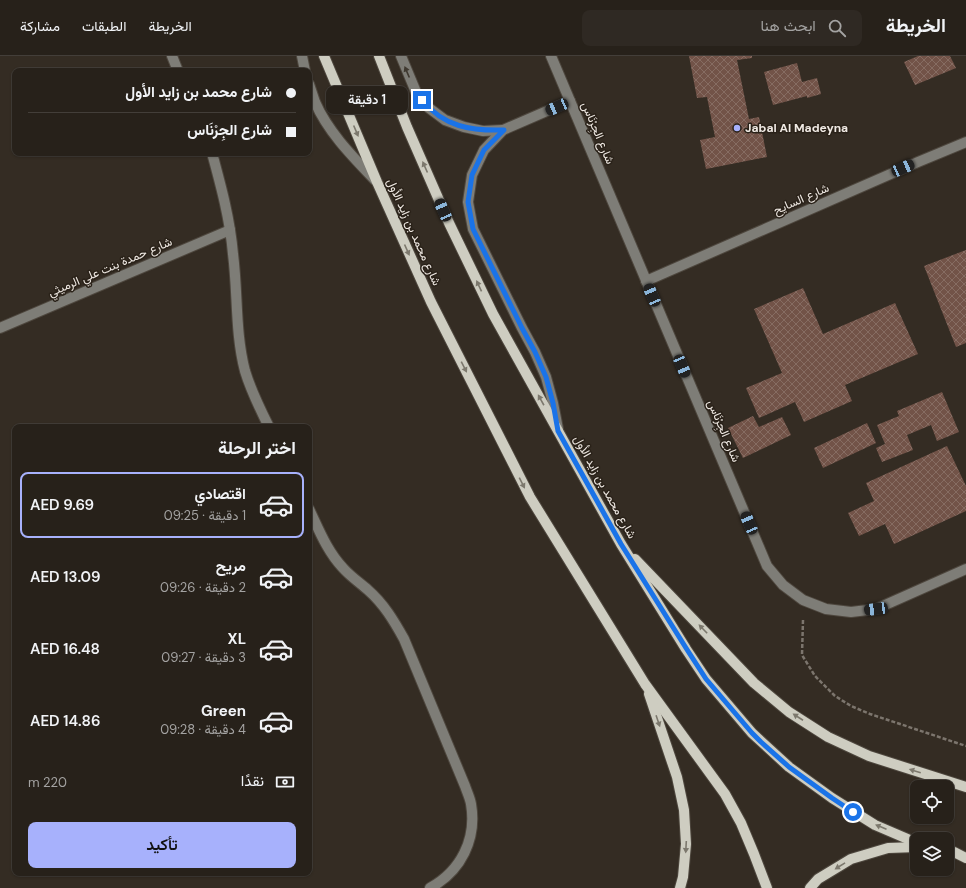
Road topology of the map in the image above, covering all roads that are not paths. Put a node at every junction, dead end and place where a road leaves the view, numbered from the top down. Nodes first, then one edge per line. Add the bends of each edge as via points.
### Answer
1 (172, 56) edge
2 (302, 56) edge
3 (324, 56) edge
4 (379, 56) edge
5 (401, 56) edge
6 (551, 56) edge
7 (177, 68) edge
8 (304, 68) edge
9 (312, 93) edge
10 (570, 101) junction
11 (504, 130) junction
12 (966, 142) edge
13 (213, 156) edge
14 (377, 182) junction
15 (230, 230) junction
16 (646, 281) junction
17 (0, 328) edge
18 (267, 424) edge
19 (558, 431) junction
20 (312, 515) edge
21 (621, 544) junction
22 (966, 569) edge
23 (645, 684) junction
24 (966, 787) edge
25 (910, 840) edge
26 (910, 847) edge
27 (954, 852) edge
28 (966, 858) edge
29 (430, 888) edge
30 (680, 888) edge
31 (766, 888) edge
32 (810, 888) edge

1 - 7 street
2 - 8 street
3 -> 14 main road, شارع محمد بن زايد الأول
19 -> 4 main road, شارع محمد بن زايد الأول via 489,307 449,223
11 -> 5 street, شارع الجِرْنَاس via 483,131 445,120 429,108 416,92
6 - 10 street, شارع الجِرْنَاس
9 - 14 street via 331,130
10 - 11 street, شارع الجِرْنَاس
10 - 16 street, شارع الجِرْنَاس
11 - 19 street, شارع الجِرْنَاس via 484,150 472,175 468,202 473,229 546,377
12 - 16 street, شارع السايح
13 - 15 street
14 -> 23 main road, شارع محمد بن زايد الأول via 431,302 530,497
15 - 17 street, شارع حمدة بنت علي الرميثي
15 - 18 street via 240,348 252,394
16 - 22 street, شارع الجِرْنَاس via 767,566 783,585 803,600 826,609 852,612 876,609
19 - 21 main road, شارع محمد بن زايد الأول
20 - 29 street via 334,557 382,604 398,627 471,803 470,838 464,855 454,870
24 -> 21 main road via 869,756 828,737 789,712 754,683
25 -> 21 main road, شارع محمد بن زايد الأول via 875,825 832,798 789,767 752,733 706,679
23 -> 30 main road via 677,778 684,810 686,844
23 - 31 main road, شارع محمد بن زايد الأول via 724,794 741,823
26 -> 32 main road via 888,848 851,859 818,879
27 - 28 main road

